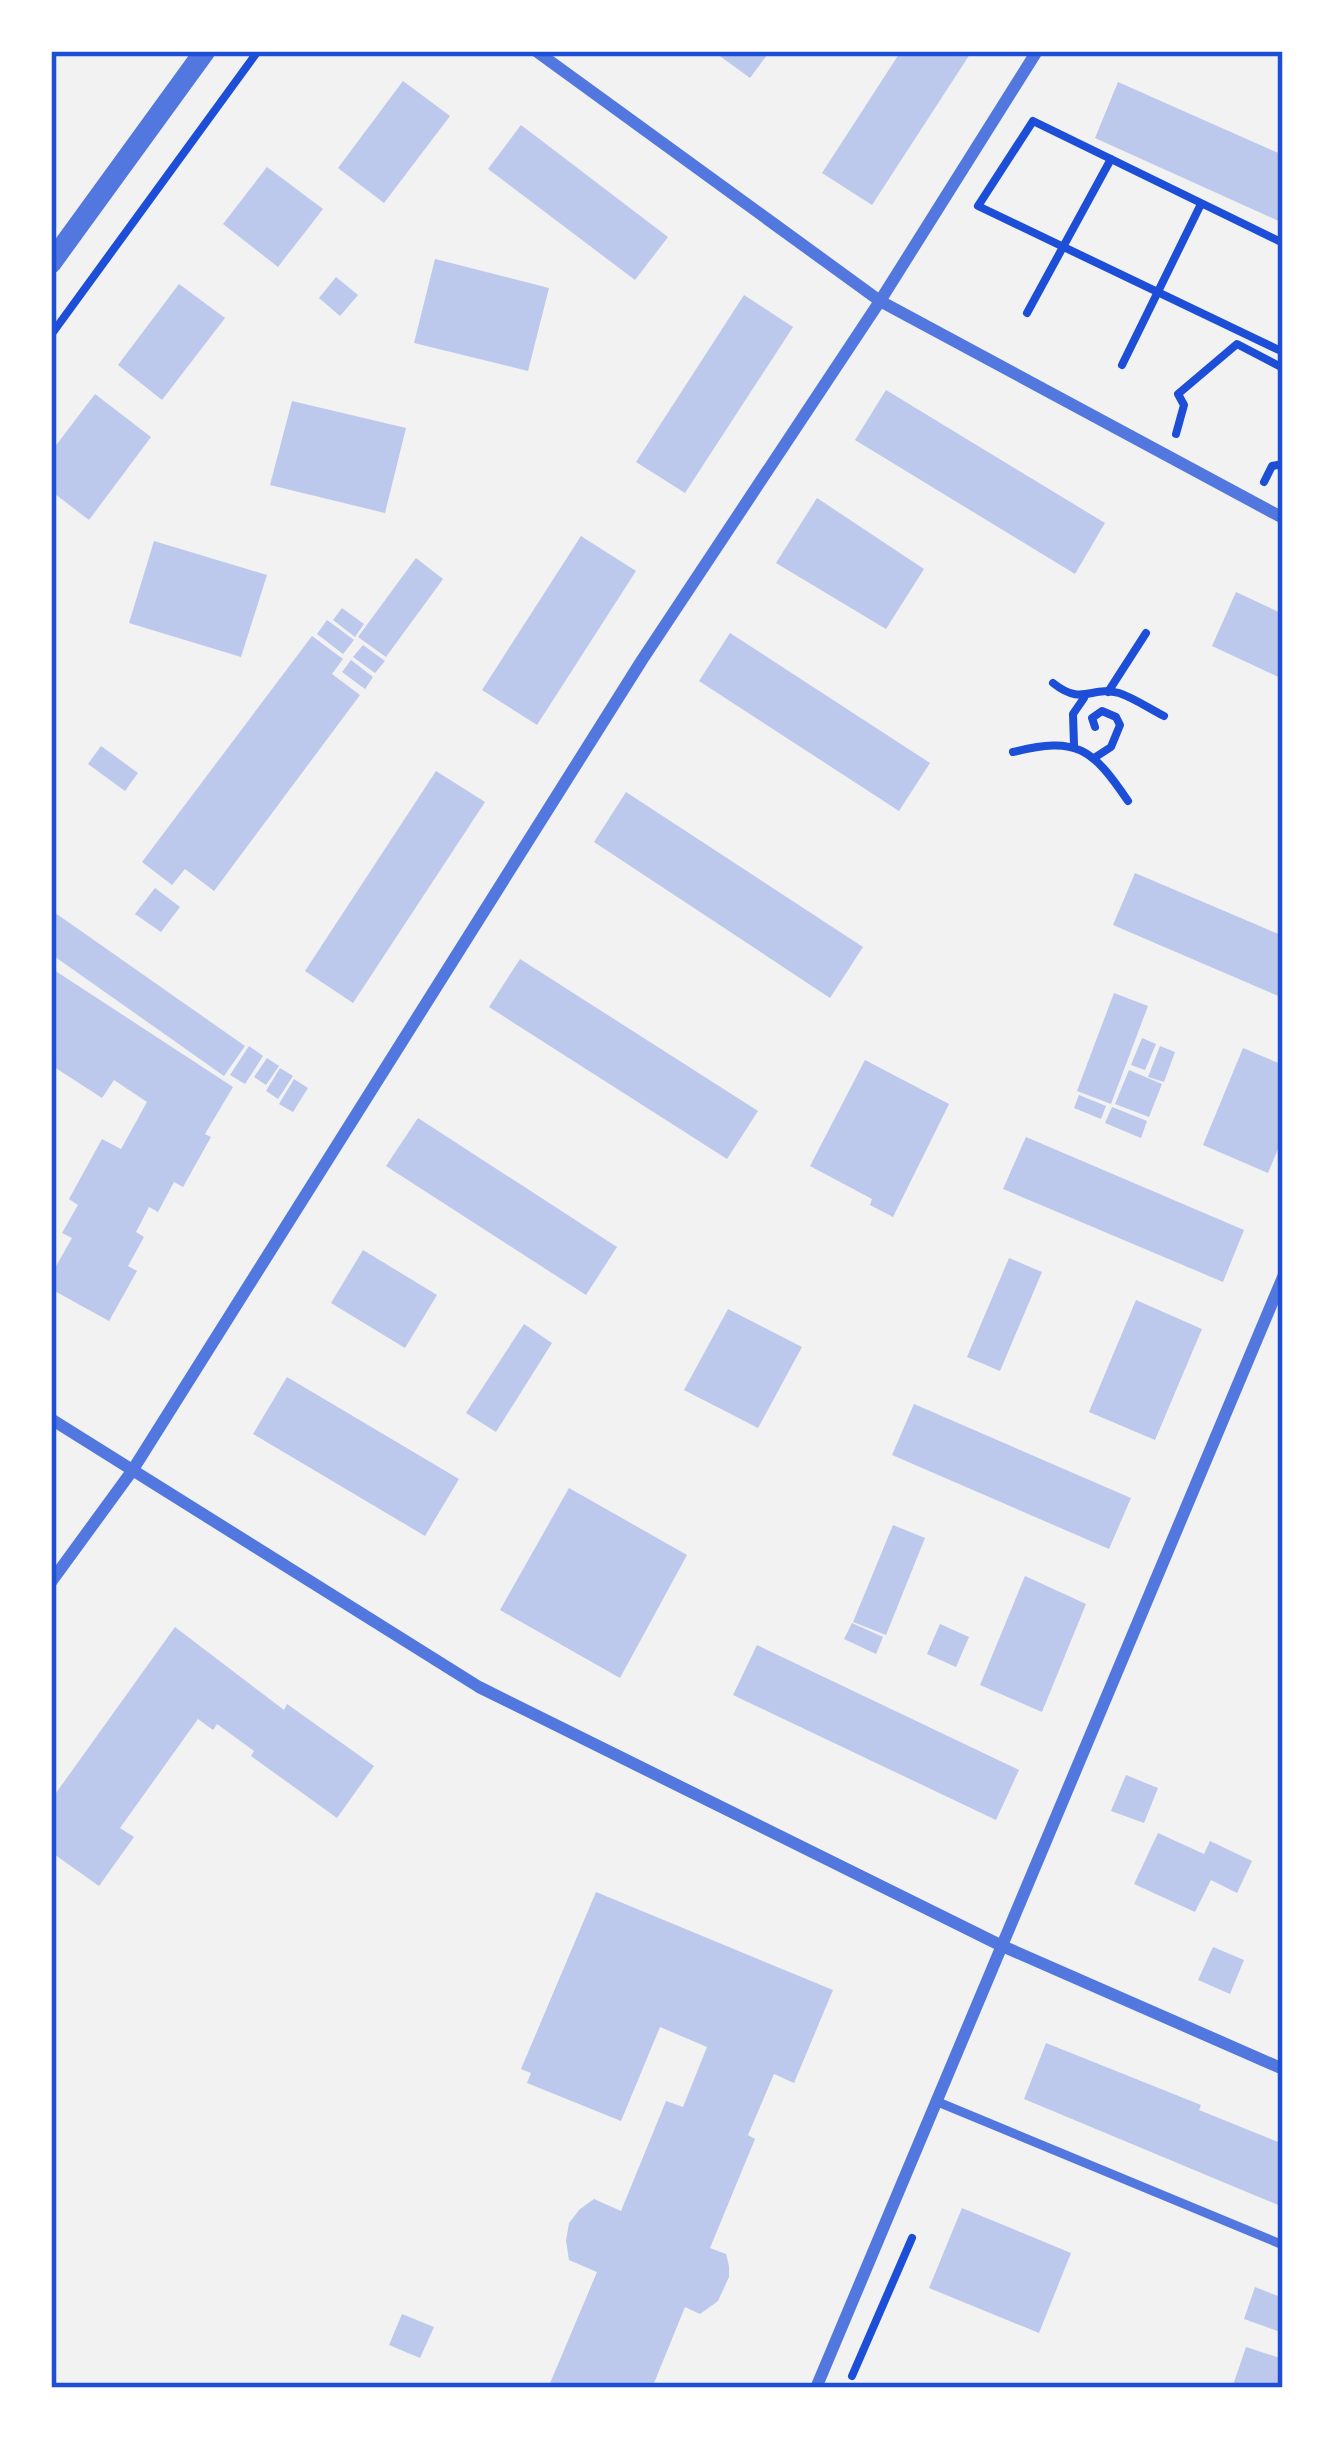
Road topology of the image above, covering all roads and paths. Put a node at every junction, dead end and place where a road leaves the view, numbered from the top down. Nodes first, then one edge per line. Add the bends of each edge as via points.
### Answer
1 (206, 51) edge
2 (258, 51) edge
3 (536, 51) edge
4 (1037, 51) edge
5 (1111, 159) junction
6 (1201, 204) junction
7 (1283, 243) edge
8 (1066, 247) junction
9 (51, 263) edge
10 (1159, 291) junction
11 (880, 302) junction
12 (1028, 313) dead end
13 (51, 335) edge
14 (1282, 349) edge
15 (1122, 365) dead end
16 (1279, 365) edge
17 (1171, 441) dead end
18 (1283, 464) edge
19 (1244, 479) dead end
20 (1283, 518) edge
21 (1146, 633) dead end
22 (1053, 683) dead end
23 (1108, 692) junction
24 (1085, 696) junction
25 (1164, 716) dead end
26 (1094, 728) dead end
27 (1074, 746) junction
28 (1013, 752) dead end
29 (1094, 758) junction
30 (1128, 801) dead end
31 (1283, 1277) edge
32 (51, 1419) edge
33 (132, 1471) junction
34 (51, 1582) edge
35 (1000, 1945) junction
36 (1283, 2069) edge
37 (938, 2102) junction
38 (912, 2238) dead end
39 (1283, 2245) edge
40 (816, 2388) edge
41 (847, 2388) edge

1 - 9 street
2 - 13 path
3 - 11 street
4 - 11 street
5 - 6 path
5 - 8 path
5 - 8 path via 1033,122 978,206
6 - 7 path
6 - 10 path
8 - 10 path
8 - 12 path
10 - 14 path
10 - 15 path
11 - 20 street
11 - 33 street via 642,660
14 - 16 path
16 - 17 path via 1237,344 1178,394 1184,406
18 - 19 path via 1272,466 1262,488
21 - 23 path
22 - 24 path
23 - 24 path
23 - 25 path
24 - 27 path via 1073,714
26 - 29 path via 1092,718 1102,711 1120,725 1111,747
27 - 28 path
27 - 29 path
29 - 30 path
31 - 35 street
32 - 33 street
33 - 34 street
33 - 35 street via 479,1688
35 - 36 street
35 - 37 street
37 - 39 lane
37 - 40 street
38 - 41 path

